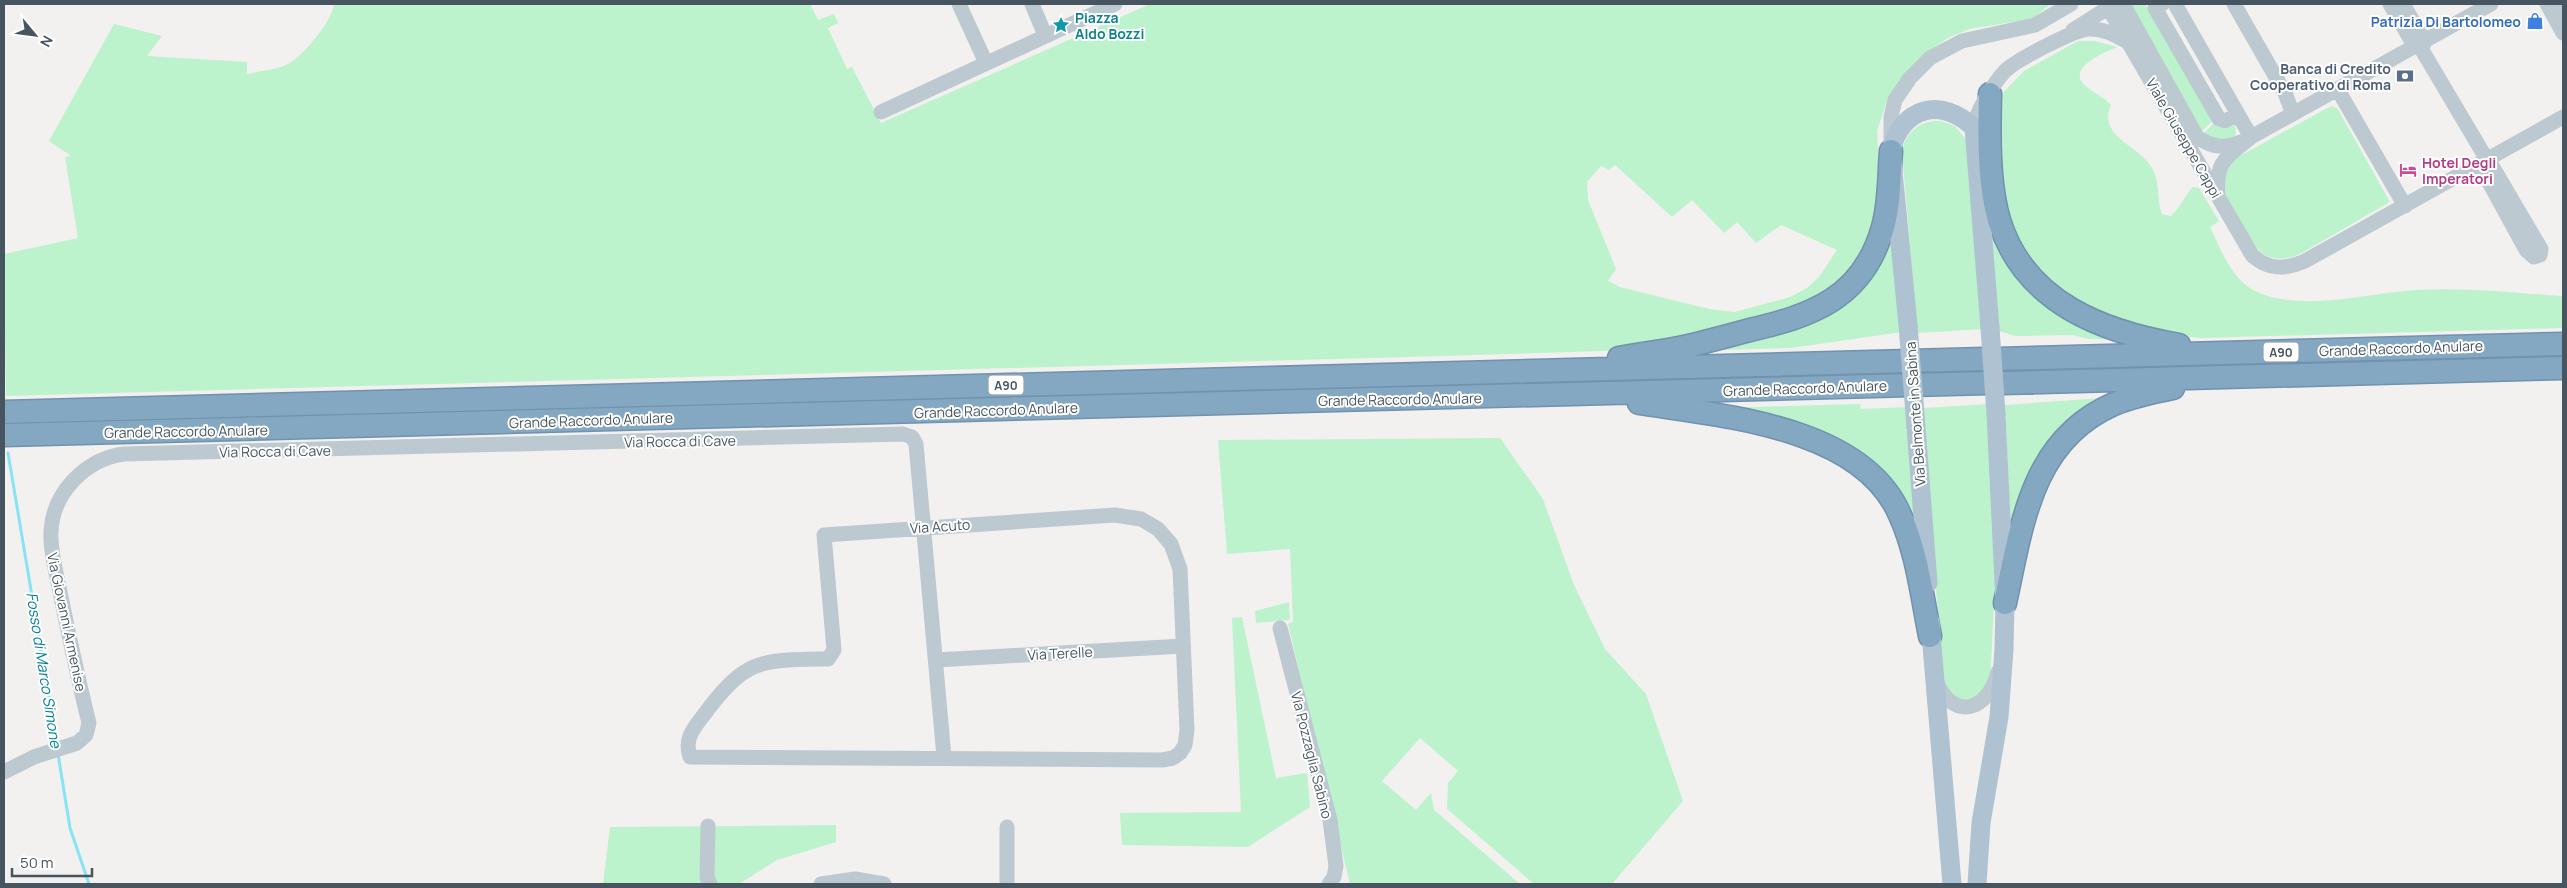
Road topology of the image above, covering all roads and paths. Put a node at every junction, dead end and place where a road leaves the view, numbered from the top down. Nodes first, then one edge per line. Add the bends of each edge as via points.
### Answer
1 (959, 4) edge
2 (1032, 4) edge
3 (2071, 4) edge
4 (2123, 4) edge
5 (2162, 4) edge
6 (2175, 4) edge
7 (2234, 4) edge
8 (2245, 4) edge
9 (2390, 4) edge
10 (2403, 4) edge
11 (2491, 4) edge
12 (2547, 4) edge
13 (2559, 4) edge
14 (1110, 5) edge
15 (2110, 5) edge
16 (2059, 8) edge
17 (2563, 11) edge
18 (2563, 34) edge
19 (1045, 35) junction
20 (2065, 35) junction
21 (2128, 42) junction
22 (2419, 44) junction
23 (986, 63) junction
24 (2338, 90) junction
25 (1990, 94) junction
26 (2314, 103) junction
27 (881, 112) dead end
28 (2238, 114) junction
29 (2294, 114) junction
30 (2563, 117) edge
31 (1974, 128) junction
32 (2251, 137) junction
33 (1891, 151) junction
34 (2483, 158) junction
35 (1994, 188) junction
36 (2218, 198) junction
37 (2405, 206) junction
38 (2563, 344) edge
39 (2247, 352) junction
40 (2563, 368) edge
41 (1579, 370) junction
42 (2222, 377) junction
43 (1586, 394) junction
44 (4, 412) edge
45 (4, 435) edge
46 (124, 454) joint
47 (922, 527) junction
48 (2005, 603) junction
49 (1280, 628) dead end
50 (1930, 636) junction
51 (1183, 646) junction
52 (2004, 649) junction
53 (936, 660) junction
54 (1934, 678) junction
55 (944, 757) junction
56 (4, 772) edge
57 (708, 826) dead end
58 (1007, 827) dead end
59 (710, 884) edge
60 (821, 884) edge
61 (884, 884) edge
62 (1007, 884) edge
63 (1331, 884) edge
64 (1952, 884) edge
65 (1977, 884) edge

1 - 23 street
2 - 19 street
3 - 16 street, Via Belmonte in Sabina
4 - 32 street, Viale Giuseppe Cappi via 2197,137 2218,147
5 - 28 street via 2155,8 2219,119 2225,121
6 - 28 street
7 - 29 street
8 - 26 street via 2292,88 2305,100
9 - 22 street
10 - 22 street
11 - 22 street
12 - 18 street
13 - 17 street
14 - 19 street
15 - 20 street
15 - 21 street, Viale Giuseppe Cappi
16 - 33 street, Via Belmonte in Sabina via 2034,25 1962,40 1930,58 1910,78 1895,100 1891,117
19 - 23 street
20 - 21 street, Via Belmonte in Sabina via 2087,29 2105,31
20 - 25 street, Via Belmonte in Sabina via 2006,71
21 - 36 street, Viale Giuseppe Cappi
22 - 24 street
22 - 34 street
23 - 27 street
24 - 26 street
24 - 37 street
25 - 31 street, Via Belmonte in Sabina via 1976,116
25 - 35 highway
26 - 29 street
28 - 32 street
29 - 32 street
30 - 34 street
31 - 33 main road, Via Belmonte in Sabina via 1950,112 1926,111 1911,116 1901,125
31 - 35 highway via 1983,143
31 - 48 main road, Via Belmonte in Sabina, bridge via 1996,414
32 - 36 street via 2225,159 2218,170
33 - 41 highway via 1885,217 1878,242 1853,281 1825,305 1774,325
33 - 50 main road, Via Belmonte in Sabina, bridge via 1908,325
34 - 34 street via 2526,250 2534,257 2540,255 2541,249
34 - 37 street
35 - 39 highway via 2000,222 2009,244 2033,278 2064,306 2085,319 2150,339
36 - 37 street, Viale Giuseppe Cappi via 2252,255 2269,265 2288,268
38 - 39 highway, Grande Raccordo Anulare / A90
39 - 41 highway, Grande Raccordo Anulare / A90
40 - 42 highway, Grande Raccordo Anulare / A90
41 - 44 highway, Grande Raccordo Anulare / A90
42 - 43 highway, Grande Raccordo Anulare / A90
42 - 48 highway via 2119,402 2095,414 2065,439 2046,463 2028,501
43 - 45 highway, Grande Raccordo Anulare / A90
43 - 50 highway via 1714,415 1801,434 1848,457 1882,486 1900,514 1912,550
46 - 47 street, Via Rocca di Cave via 908,434 916,444
46 - 56 street, Via Giovanni Armenise via 102,459 80,473 66,491 52,522 54,560 89,723 84,737 70,746
47 - 51 street, Via Acuto via 1116,515 1146,521 1166,536 1178,559
47 - 53 street, Via Rocca di Cave
47 - 55 street, Via Acuto via 824,535 832,655 828,659 766,662 740,674 725,687 689,735 687,749 690,757
48 - 52 main road, Via Belmonte in Sabina
49 - 63 street, Via Pozzaglia Sabino via 1330,820 1336,866
50 - 54 main road, Via Belmonte in Sabina
51 - 53 street, Via Terelle
51 - 55 street, Via Acuto via 1186,734 1182,750 1173,758
52 - 54 street, Via Belmonte in Sabina via 1991,691 1976,706 1964,707 1948,700
52 - 65 main road, Via Belmonte in Sabina via 1999,717 1981,823
53 - 55 street, Via Rocca di Cave
54 - 64 main road, Via Belmonte in Sabina
57 - 59 street via 707,877
58 - 62 street
60 - 61 street via 855,879

